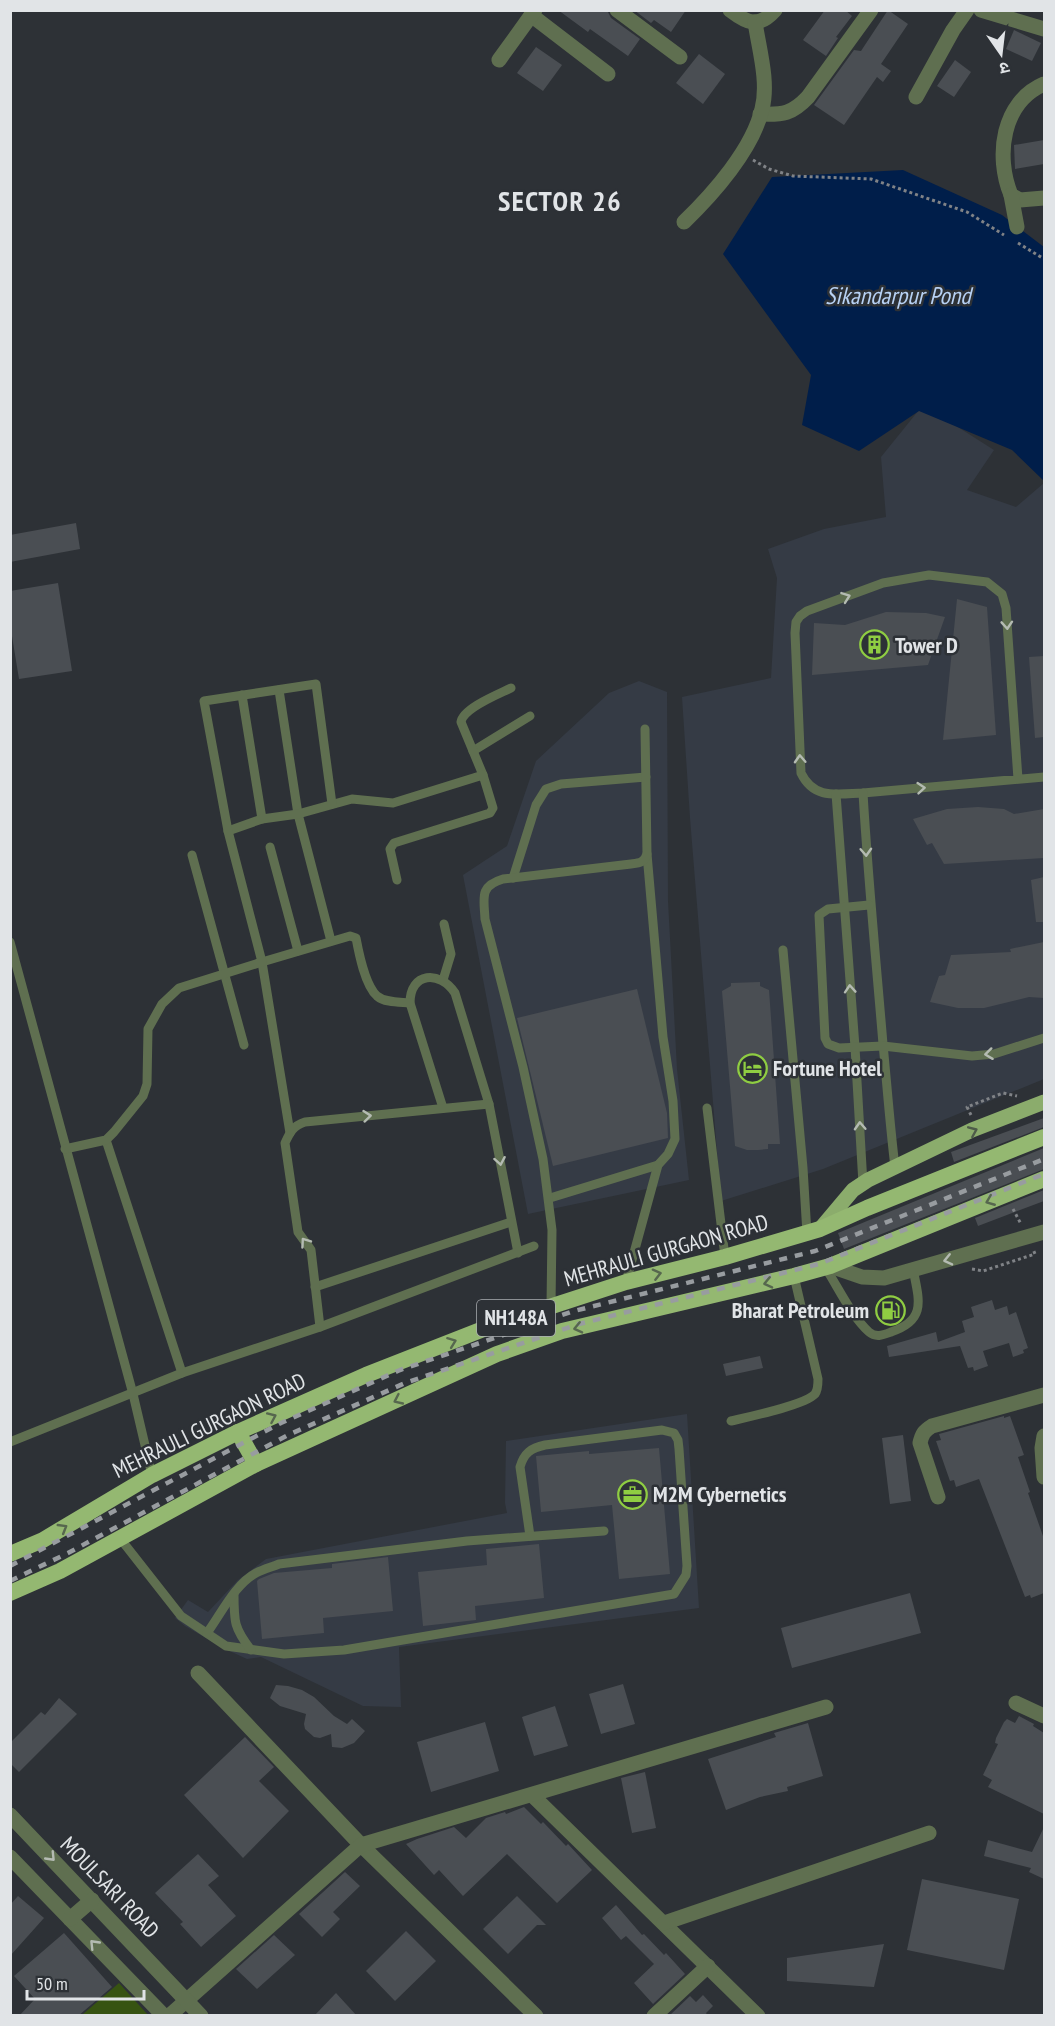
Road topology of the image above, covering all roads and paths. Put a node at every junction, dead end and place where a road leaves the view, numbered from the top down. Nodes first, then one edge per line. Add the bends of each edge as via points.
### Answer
1 (617, 10) edge
2 (730, 10) edge
3 (775, 10) edge
4 (872, 10) edge
5 (967, 10) edge
6 (981, 10) edge
7 (533, 13) edge
8 (755, 22) junction
9 (1044, 29) edge
10 (680, 57) dead end
11 (499, 60) dead end
12 (608, 74) dead end
13 (1044, 84) edge
14 (916, 97) dead end
15 (760, 114) junction
16 (740, 154) junction
17 (1011, 195) junction
18 (1044, 198) edge
19 (684, 222) dead end
20 (1017, 227) dead end
21 (1044, 258) edge
22 (511, 688) dead end
23 (279, 690) junction
24 (242, 695) junction
25 (530, 716) dead end
26 (645, 729) dead end
27 (473, 751) junction
28 (483, 775) junction
29 (646, 777) junction
30 (1044, 777) edge
31 (1018, 779) junction
32 (863, 793) junction
33 (836, 794) junction
34 (332, 804) junction
35 (298, 814) junction
36 (261, 819) junction
37 (228, 831) junction
38 (270, 847) dead end
39 (647, 854) junction
40 (192, 855) dead end
41 (513, 878) junction
42 (397, 880) dead end
43 (870, 905) junction
44 (844, 908) junction
45 (444, 924) dead end
46 (332, 941) junction
47 (10, 942) edge
48 (783, 950) dead end
49 (298, 951) junction
50 (262, 962) junction
51 (225, 975) junction
52 (443, 980) junction
53 (410, 1003) junction
54 (1044, 1038) edge
55 (244, 1045) dead end
56 (884, 1046) junction
57 (855, 1047) junction
58 (1003, 1093) dead end
59 (1044, 1102) edge
60 (489, 1104) junction
61 (967, 1107) dead end
62 (443, 1108) junction
63 (707, 1108) dead end
64 (290, 1132) junction
65 (1044, 1137) edge
66 (106, 1140) junction
67 (65, 1149) junction
68 (658, 1165) junction
69 (895, 1167) junction
70 (1044, 1179) edge
71 (862, 1184) junction
72 (550, 1198) junction
73 (511, 1222) junction
74 (814, 1232) junction
75 (1044, 1232) edge
76 (534, 1246) dead end
77 (518, 1253) junction
78 (1035, 1254) dead end
79 (725, 1257) junction
80 (828, 1266) junction
81 (913, 1269) junction
82 (983, 1271) dead end
83 (794, 1276) junction
84 (626, 1282) junction
85 (315, 1287) junction
86 (551, 1306) junction
87 (320, 1327) junction
88 (182, 1373) junction
89 (133, 1394) junction
90 (1044, 1395) edge
91 (731, 1421) dead end
92 (238, 1432) junction
93 (1044, 1436) edge
94 (11, 1441) edge
95 (256, 1464) junction
96 (152, 1475) junction
97 (1044, 1477) edge
98 (938, 1497) dead end
99 (604, 1531) dead end
100 (530, 1536) junction
101 (119, 1537) junction
102 (10, 1554) edge
103 (10, 1593) edge
104 (234, 1594) junction
105 (207, 1633) junction
106 (251, 1650) junction
107 (198, 1673) dead end
108 (1016, 1703) dead end
109 (826, 1707) dead end
110 (1044, 1716) edge
111 (532, 1795) junction
112 (10, 1815) edge
113 (928, 1833) dead end
114 (361, 1845) junction
115 (10, 1857) edge
116 (92, 1900) junction
117 (70, 1919) junction
118 (664, 1923) junction
119 (708, 1966) junction
120 (186, 2000) junction
121 (164, 2016) edge
122 (169, 2016) edge
123 (201, 2016) edge
124 (536, 2016) edge
125 (654, 2016) edge
126 (758, 2016) edge

1 - 10 street
2 - 8 street via 745,22
3 - 8 street
4 - 15 street via 797,109
5 - 14 street
6 - 9 street
7 - 11 street
7 - 12 street
8 - 15 street via 764,85
13 - 17 street via 1027,94 1009,117 1004,158
15 - 16 street
16 - 19 street via 728,174
16 - 21 path via 793,176 871,179 909,190 967,212
17 - 18 street via 1020,200
17 - 20 street
22 - 27 lane via 462,717
23 - 24 lane
23 - 34 lane via 316,684
23 - 35 lane
24 - 36 lane
24 - 37 lane via 204,701
25 - 27 lane
26 - 29 lane
27 - 28 lane
28 - 34 lane via 393,803 352,799
28 - 42 lane via 493,808 490,813 394,843 390,849
29 - 39 lane
29 - 41 lane via 561,784 546,789 536,806
30 - 31 lane
32 -> 31 lane
33 -> 31 lane via 815,791 801,773 796,622 807,611 873,587 929,575 987,582 1002,594
32 - 33 lane
32 -> 43 lane
33 - 44 lane
34 - 35 lane
35 - 36 lane
35 - 46 lane
36 - 37 lane
37 - 50 lane
38 - 49 lane
39 - 41 lane via 639,863
39 - 68 lane via 675,1139
40 - 51 lane
41 - 72 lane via 487,887 483,894 485,918 526,1078
43 - 44 lane
43 - 56 lane
57 -> 44 lane
44 - 57 lane via 828,909 819,915 825,1038 833,1047
45 - 52 lane via 451,954
46 - 49 lane
46 - 53 lane via 356,938 369,985 378,997
47 - 67 lane
48 - 74 lane via 803,1168
49 - 50 lane
50 - 51 lane
50 - 64 lane
51 - 55 lane
51 - 66 lane via 179,988 162,1004 148,1029 147,1084 143,1096
52 - 53 lane via 419,980
52 - 60 lane via 455,993
53 - 62 lane
54 -> 56 lane via 993,1054 972,1056
56 - 57 lane
56 - 69 lane
71 -> 57 lane
58 - 61 path
69 -> 59 main road via 972,1130
60 - 62 lane
60 -> 73 lane
64 -> 62 lane via 304,1122
63 - 79 lane
85 -> 64 lane via 311,1250 298,1232 285,1143
65 - 74 highway, MEHRAULI GURGAON ROAD / NH148A
66 - 67 lane
66 - 88 lane
67 - 89 lane
68 - 72 lane
68 - 84 lane
69 - 71 main road
70 -> 80 highway, NH148A
71 - 74 main road
72 - 86 lane
73 - 77 lane
73 - 85 lane
74 - 79 highway, MEHRAULI GURGAON ROAD / NH148A
75 -> 81 street
76 - 77 lane
77 - 87 lane
78 - 82 path
84 -> 79 highway, MEHRAULI GURGAON ROAD / NH148A
80 - 81 street via 872,1279
80 - 81 lane via 859,1320 871,1334 880,1336 914,1321 918,1311
80 - 83 highway, NH148A
83 - 91 lane via 818,1387 802,1402
83 -> 95 highway, NH148A via 551,1335 497,1354
84 - 86 highway, MEHRAULI GURGAON ROAD / NH148A
85 - 87 lane
92 -> 86 highway, MEHRAULI GURGAON ROAD / NH148A via 366,1374
87 - 88 lane
88 - 89 lane
89 - 94 lane
89 - 96 lane
90 - 98 street via 932,1426 921,1434
92 - 95 highway
92 - 96 highway, MEHRAULI GURGAON ROAD / NH148A
93 - 97 street
95 - 101 highway, NH148A
102 -> 96 highway, MEHRAULI GURGAON ROAD / NH148A via 43,1540
99 - 100 lane
100 - 104 lane via 279,1564 255,1573
100 - 106 lane via 520,1467 528,1451 545,1445 662,1430 674,1433 679,1449 687,1566 674,1594 344,1650 284,1654
101 - 103 highway, NH148A via 60,1571
101 - 105 lane via 181,1616
104 - 105 lane
104 - 106 lane via 234,1619
105 - 106 lane via 226,1646
107 - 114 street
108 - 110 street
109 - 111 street
111 - 114 street
111 - 118 street
112 -> 116 street, MOULSARI ROAD
113 - 118 street
114 - 120 street
114 - 124 street
115 - 117 street
116 - 117 street
116 - 120 street, MOULSARI ROAD
121 -> 117 street
118 - 119 street
119 - 125 street
119 - 126 street
120 - 122 street
120 - 123 street, MOULSARI ROAD

